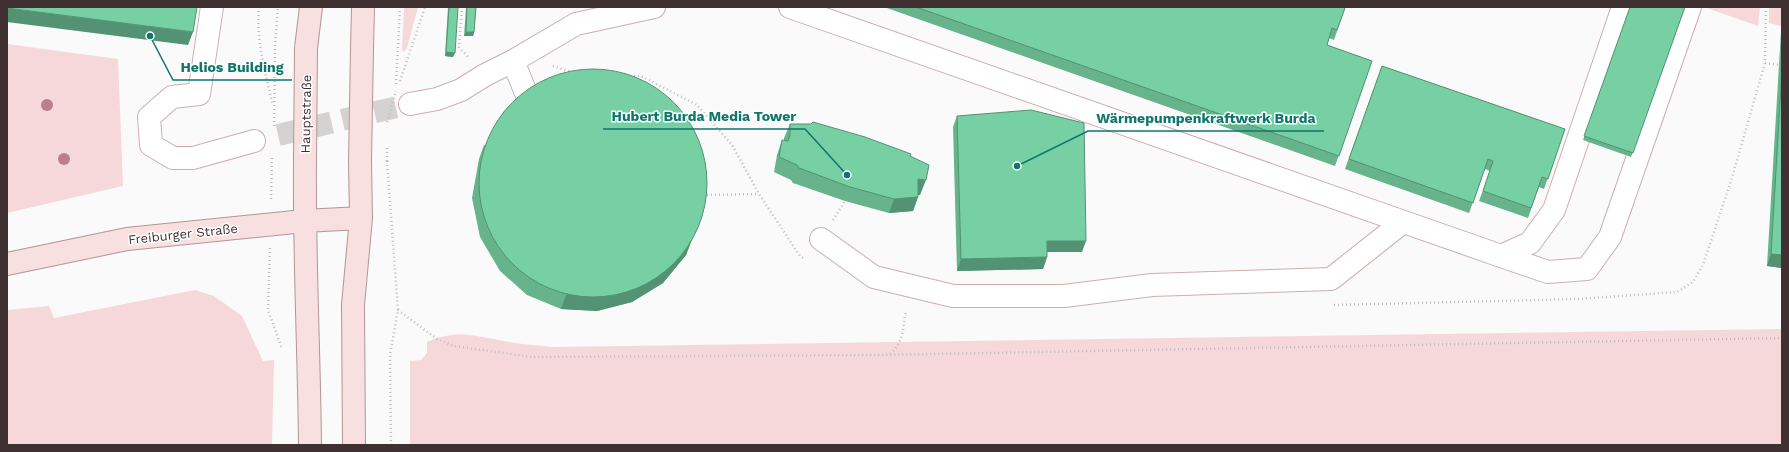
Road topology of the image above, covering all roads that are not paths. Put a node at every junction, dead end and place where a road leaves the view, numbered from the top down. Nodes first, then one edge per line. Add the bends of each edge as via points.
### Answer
1 (212, 7) edge
2 (311, 7) edge
3 (364, 7) edge
4 (654, 7) edge
5 (790, 7) edge
6 (1623, 7) edge
7 (1690, 7) edge
8 (513, 61) junction
9 (403, 98) tunnel mouth
10 (528, 98) edge
11 (254, 141) tunnel mouth
12 (361, 218) junction
13 (304, 221) junction
14 (1403, 222) junction
15 (821, 239) dead end
16 (1501, 256) junction
17 (7, 264) edge
18 (310, 445) edge
19 (354, 445) edge

1 - 11 lane via 199,94 172,97 149,116 151,145 173,158 193,158
2 - 13 main road, Hauptstraße, bridge via 306,48
3 - 12 main road, bridge
4 - 8 lane via 576,24
5 - 14 lane
6 - 16 lane via 1554,210 1530,243
7 - 16 lane via 1610,237 1587,269 1548,272
8 - 9 lane via 461,90 437,99
8 - 10 lane
12 - 13 main road, Freiburger Straße
12 - 19 main road via 353,305
13 - 17 main road, Freiburger Straße via 127,239
13 - 18 main road, Hauptstraße
14 - 15 lane via 1331,279 1152,285 1064,296 953,296 874,278
14 - 16 lane

